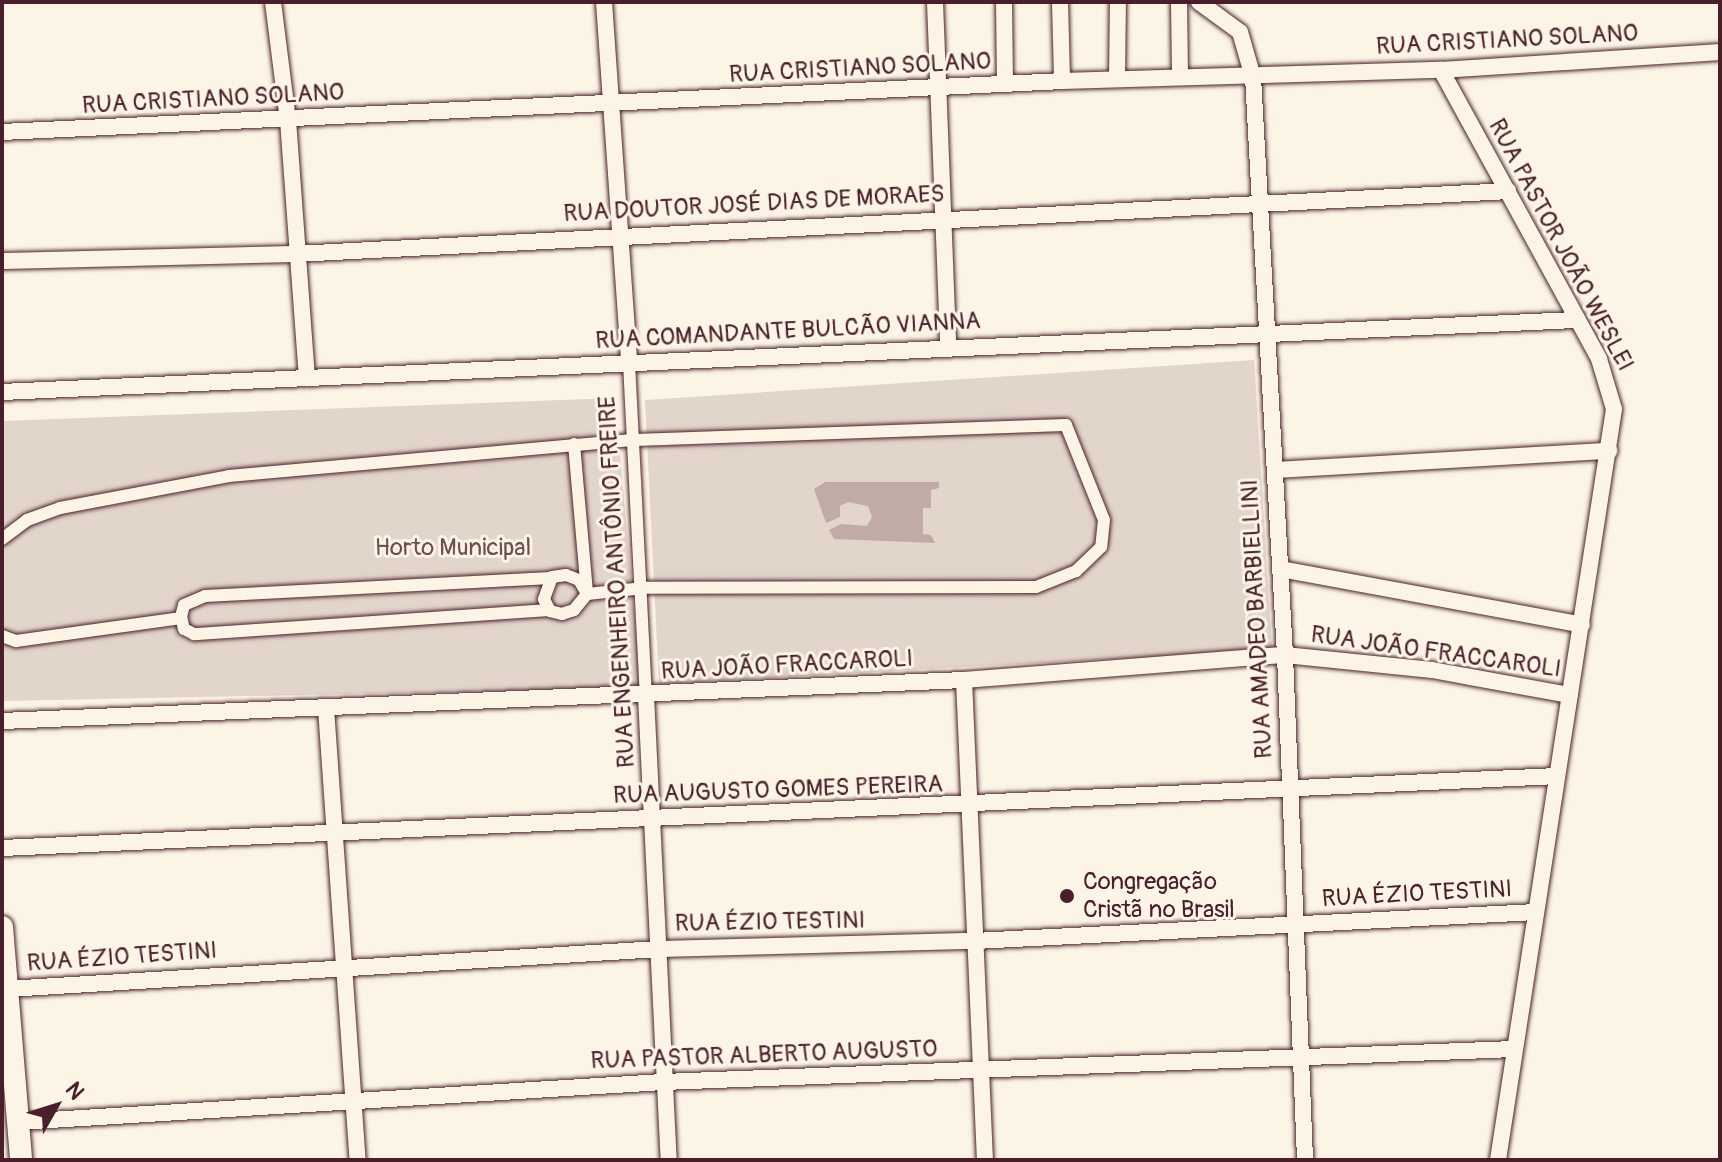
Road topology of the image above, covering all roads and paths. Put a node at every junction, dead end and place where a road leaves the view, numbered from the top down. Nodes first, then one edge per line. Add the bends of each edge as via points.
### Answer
1 (273, 2) edge
2 (604, 2) edge
3 (935, 2) edge
4 (1004, 2) edge
5 (1060, 2) edge
6 (1118, 2) edge
7 (1179, 2) edge
8 (1199, 2) edge
9 (1720, 52) edge
10 (1441, 70) junction
11 (1180, 77) junction
12 (1253, 77) junction
13 (1117, 79) junction
14 (1062, 81) junction
15 (1005, 84) junction
16 (936, 90) junction
17 (609, 105) junction
18 (288, 120) junction
19 (2, 132) edge
20 (1508, 191) junction
21 (1259, 205) junction
22 (947, 219) junction
23 (619, 234) junction
24 (295, 254) junction
25 (2, 261) edge
26 (1577, 320) junction
27 (1266, 336) junction
28 (948, 348) junction
29 (629, 363) junction
30 (307, 378) junction
31 (2, 392) edge
32 (634, 440) junction
33 (574, 444) junction
34 (1609, 451) junction
35 (1275, 470) junction
36 (2, 539) edge
37 (1281, 569) junction
38 (551, 578) junction
39 (644, 588) junction
40 (587, 594) junction
41 (549, 610) junction
42 (181, 618) junction
43 (1582, 625) junction
44 (2, 636) edge
45 (1285, 655) junction
46 (964, 680) junction
47 (1570, 695) junction
48 (646, 696) junction
49 (326, 708) junction
50 (2, 721) edge
51 (1556, 776) junction
52 (1289, 790) junction
53 (969, 807) junction
54 (653, 819) junction
55 (337, 832) junction
56 (2, 848) edge
57 (1535, 912) junction
58 (1293, 924) junction
59 (2, 927) edge
60 (975, 941) junction
61 (659, 949) junction
62 (345, 966) junction
63 (7, 989) junction
64 (1513, 1049) junction
65 (1300, 1056) junction
66 (982, 1070) junction
67 (663, 1082) junction
68 (355, 1101) junction
69 (18, 1122) junction
70 (21, 1160) edge
71 (358, 1160) edge
72 (669, 1160) edge
73 (985, 1160) edge
74 (1305, 1160) edge
75 (1498, 1160) edge

1 - 18 street
2 - 17 street, RUA ENGENHEIRO ANTÔNIO FREIRE
3 - 16 street
4 - 15 street
5 - 14 street
6 - 13 street
7 - 11 street
8 - 12 street, RUA AMADEO BARBIELLINI via 1229,20 1245,43
9 - 10 street, RUA CRISTIANO SOLANO
10 - 12 street, RUA CRISTIANO SOLANO
10 - 20 street, RUA PASTOR JOÃO WESLEI
11 - 12 street, RUA CRISTIANO SOLANO
11 - 13 street, RUA CRISTIANO SOLANO
12 - 21 street, RUA AMADEO BARBIELLINI
13 - 14 street, RUA CRISTIANO SOLANO
14 - 15 street, RUA CRISTIANO SOLANO
15 - 16 street, RUA CRISTIANO SOLANO
16 - 17 street, RUA CRISTIANO SOLANO
16 - 22 street
17 - 18 street, RUA CRISTIANO SOLANO
17 - 23 street, RUA ENGENHEIRO ANTÔNIO FREIRE
18 - 19 street, RUA CRISTIANO SOLANO
18 - 24 street
20 - 21 street, RUA DOUTOR JOSÉ DIAS DE MORAES
20 - 26 street, RUA PASTOR JOÃO WESLEI
21 - 22 street, RUA DOUTOR JOSÉ DIAS DE MORAES
21 - 27 street, RUA AMADEO BARBIELLINI
22 - 23 street, RUA DOUTOR JOSÉ DIAS DE MORAES
22 - 28 street
23 - 24 street, RUA DOUTOR JOSÉ DIAS DE MORAES
23 - 29 street, RUA ENGENHEIRO ANTÔNIO FREIRE
24 - 25 street, RUA DOUTOR JOSÉ DIAS DE MORAES
24 - 30 street
26 - 27 street, RUA COMANDANTE BULCÃO VIANNA
26 - 34 street, RUA PASTOR JOÃO WESLEI via 1609,382 1614,409
27 - 28 street, RUA COMANDANTE BULCÃO VIANNA
27 - 35 street, RUA AMADEO BARBIELLINI
28 - 29 street, RUA COMANDANTE BULCÃO VIANNA
29 - 30 street, RUA COMANDANTE BULCÃO VIANNA
29 - 32 street, RUA ENGENHEIRO ANTÔNIO FREIRE
30 - 31 street, RUA COMANDANTE BULCÃO VIANNA
32 - 33 street
32 - 39 street, RUA ENGENHEIRO ANTÔNIO FREIRE
32 - 39 street via 1066,425 1104,520 1101,547 1076,571 1036,587
33 - 36 street via 229,476 60,508 27,520
33 - 40 street
34 - 35 street
34 - 43 street, RUA PASTOR JOÃO WESLEI
35 - 37 street, RUA AMADEO BARBIELLINI
37 - 43 street
37 - 45 street, RUA AMADEO BARBIELLINI
38 - 40 street via 566,575 579,580
38 - 41 street via 544,599
38 - 42 street via 205,596 184,605
39 - 40 street
39 - 48 street, RUA ENGENHEIRO ANTÔNIO FREIRE
40 - 41 street via 574,610
41 - 42 street via 194,634 184,629
42 - 44 street via 16,641
43 - 47 street, RUA PASTOR JOÃO WESLEI
45 - 46 street, RUA JOÃO FRACCAROLI
45 - 47 street, RUA JOÃO FRACCAROLI via 1432,670
45 - 52 street, RUA AMADEO BARBIELLINI
46 - 48 street, RUA JOÃO FRACCAROLI
46 - 53 street
47 - 51 street, RUA PASTOR JOÃO WESLEI
48 - 49 street, RUA JOÃO FRACCAROLI
48 - 54 street, RUA ENGENHEIRO ANTÔNIO FREIRE
49 - 50 street, RUA JOÃO FRACCAROLI
49 - 55 street
51 - 52 street, RUA AUGUSTO GOMES PEREIRA
51 - 57 street, RUA PASTOR JOÃO WESLEI
52 - 53 street, RUA AUGUSTO GOMES PEREIRA
52 - 58 street, RUA AMADEO BARBIELLINI
53 - 54 street, RUA AUGUSTO GOMES PEREIRA
53 - 60 street
54 - 55 street, RUA AUGUSTO GOMES PEREIRA
54 - 61 street, RUA ENGENHEIRO ANTÔNIO FREIRE
55 - 56 street, RUA AUGUSTO GOMES PEREIRA
55 - 62 street
57 - 58 street, RUA ÉZIO TESTINI
57 - 64 street, RUA PASTOR JOÃO WESLEI
58 - 60 street, RUA ÉZIO TESTINI
58 - 65 street, RUA AMADEO BARBIELLINI
59 - 63 main road
60 - 61 street, RUA ÉZIO TESTINI
60 - 66 street
61 - 62 street, RUA ÉZIO TESTINI
61 - 67 street, RUA ENGENHEIRO ANTÔNIO FREIRE
62 - 63 street, RUA ÉZIO TESTINI
62 - 68 street
63 - 69 main road
64 - 65 street, RUA PASTOR ALBERTO AUGUSTO
64 - 75 street, RUA PASTOR JOÃO WESLEI
65 - 66 street, RUA PASTOR ALBERTO AUGUSTO
65 - 74 street, RUA AMADEO BARBIELLINI
66 - 67 street, RUA PASTOR ALBERTO AUGUSTO
66 - 73 street
67 - 68 street, RUA PASTOR ALBERTO AUGUSTO
67 - 72 street, RUA ENGENHEIRO ANTÔNIO FREIRE
68 - 69 street, RUA PASTOR ALBERTO AUGUSTO
68 - 71 street
69 - 70 main road

